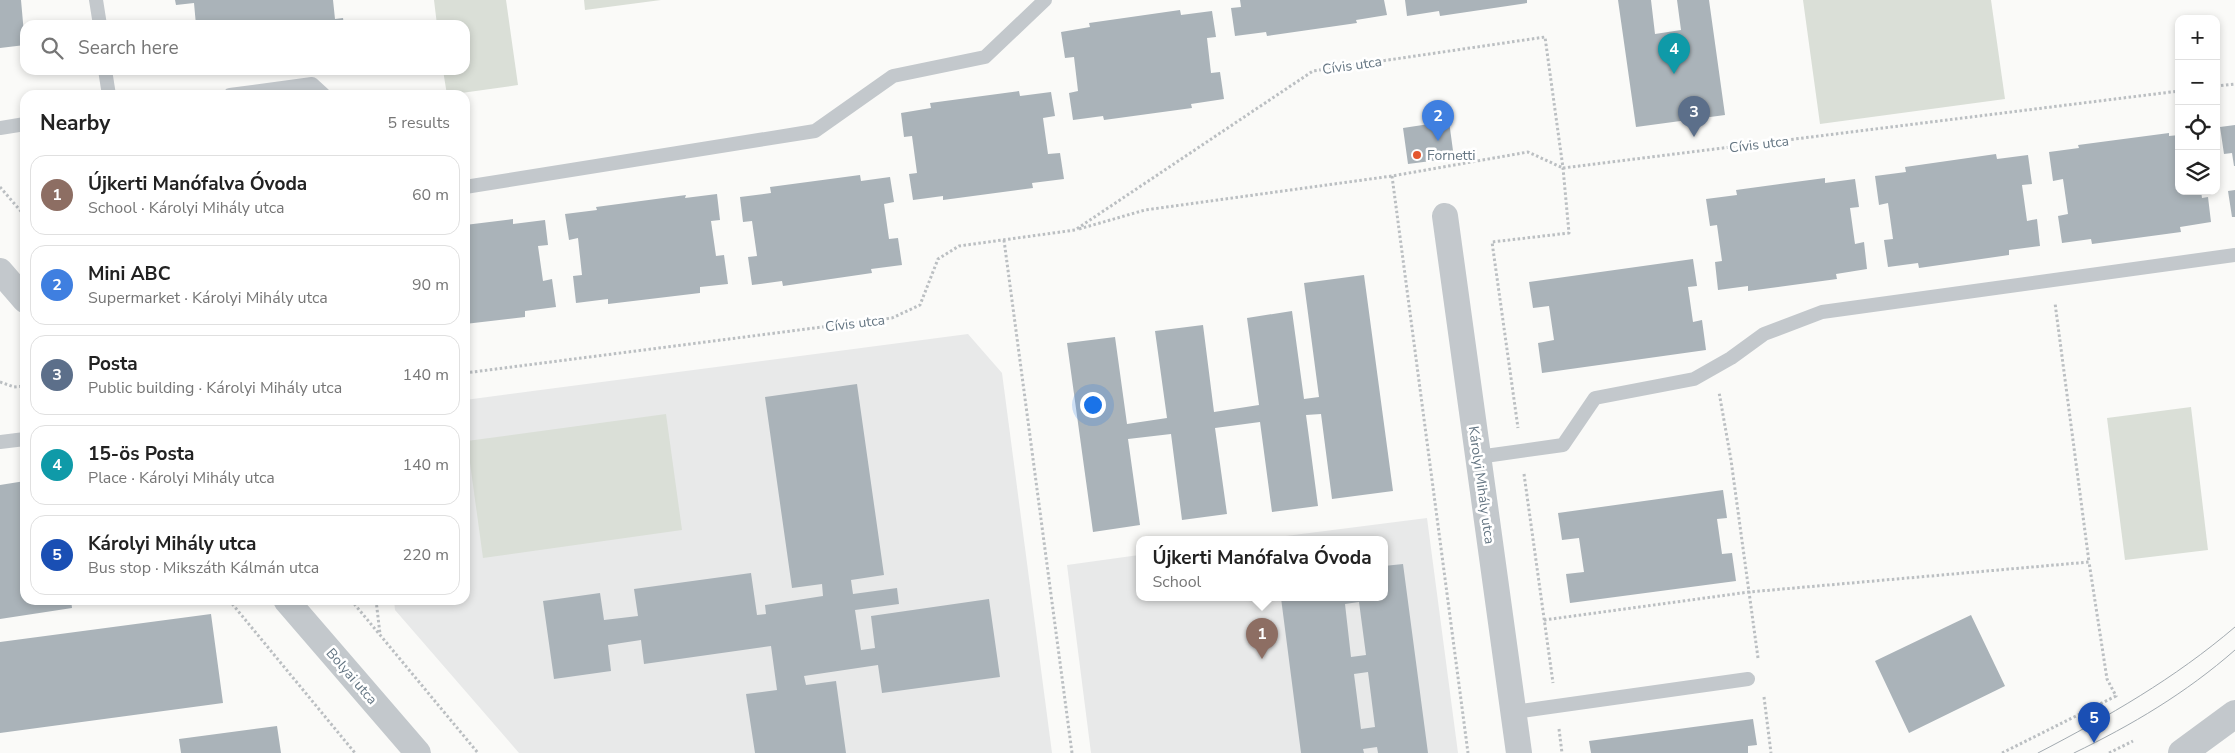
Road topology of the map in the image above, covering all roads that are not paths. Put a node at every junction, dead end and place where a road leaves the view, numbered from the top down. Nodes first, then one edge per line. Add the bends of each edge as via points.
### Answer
1 (96, 0) edge
2 (1045, 0) edge
3 (99, 20) edge
4 (106, 75) edge
5 (107, 90) edge
6 (267, 90) edge
7 (319, 90) edge
8 (20, 125) edge
9 (0, 128) edge
10 (470, 186) edge
11 (1445, 216) dead end
12 (2235, 255) edge
13 (0, 271) edge
14 (20, 294) edge
15 (20, 440) edge
16 (0, 442) edge
17 (1478, 456) junction
18 (290, 605) edge
19 (1748, 679) dead end
20 (1514, 712) junction
21 (2235, 714) edge
22 (418, 753) edge
23 (1519, 753) edge
24 (2182, 753) edge

1 - 3 lane
2 - 10 lane via 986,57 892,76 815,131
4 - 5 lane
6 - 7 lane via 312,84
8 - 9 lane
11 - 17 street, Károlyi Mihály utca
12 - 17 lane via 1822,312 1764,334 1694,379 1595,398 1563,445
13 - 14 street
15 - 16 lane
17 - 20 street, Károlyi Mihály utca
18 - 22 street, Bolyai utca
19 - 20 lane
20 - 23 street, Károlyi Mihály utca
21 - 24 street

